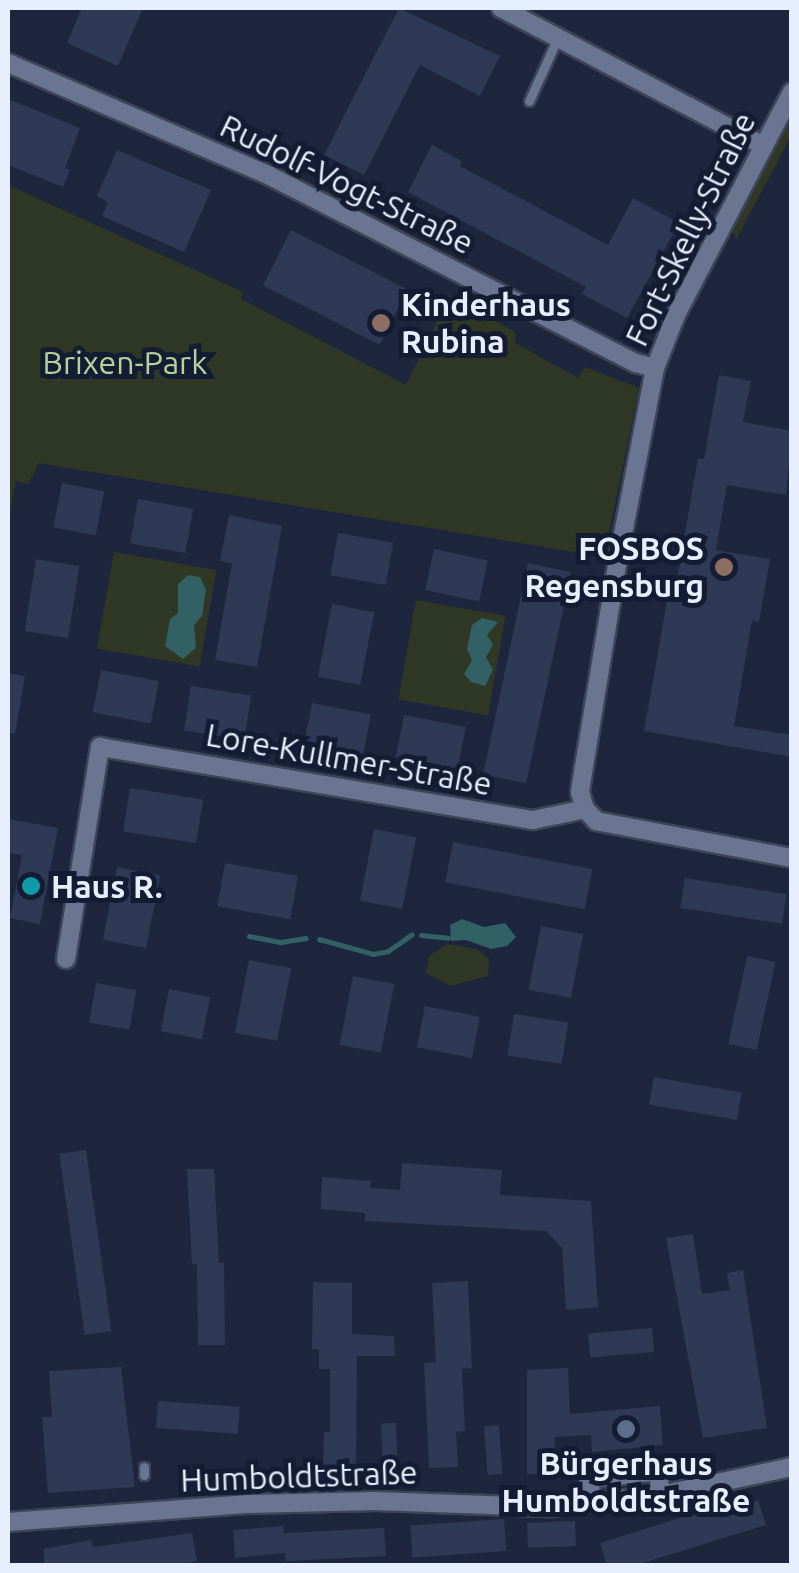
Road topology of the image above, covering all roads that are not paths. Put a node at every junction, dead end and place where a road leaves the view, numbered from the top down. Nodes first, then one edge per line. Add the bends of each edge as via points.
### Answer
1 (501, 8) edge
2 (558, 37) junction
3 (8, 63) edge
4 (792, 92) edge
5 (529, 100) dead end
6 (764, 146) junction
7 (655, 368) junction
8 (584, 808) junction
9 (792, 858) edge
10 (66, 959) dead end
11 (792, 1466) edge
12 (8, 1522) edge

1 - 2 street
2 - 5 lane
2 - 6 street
3 - 7 street, Rudolf-Vogt-Straße via 270,176
4 - 6 street, Fort-Skelly-Straße
6 - 7 street, Fort-Skelly-Straße
7 - 8 street, Fort-Skelly-Straße via 582,770
8 - 9 street via 612,826
8 - 10 street, Lore-Kullmer-Straße via 533,820 100,748
11 - 12 street, Humboldtstraße via 661,1495 551,1507 375,1500

